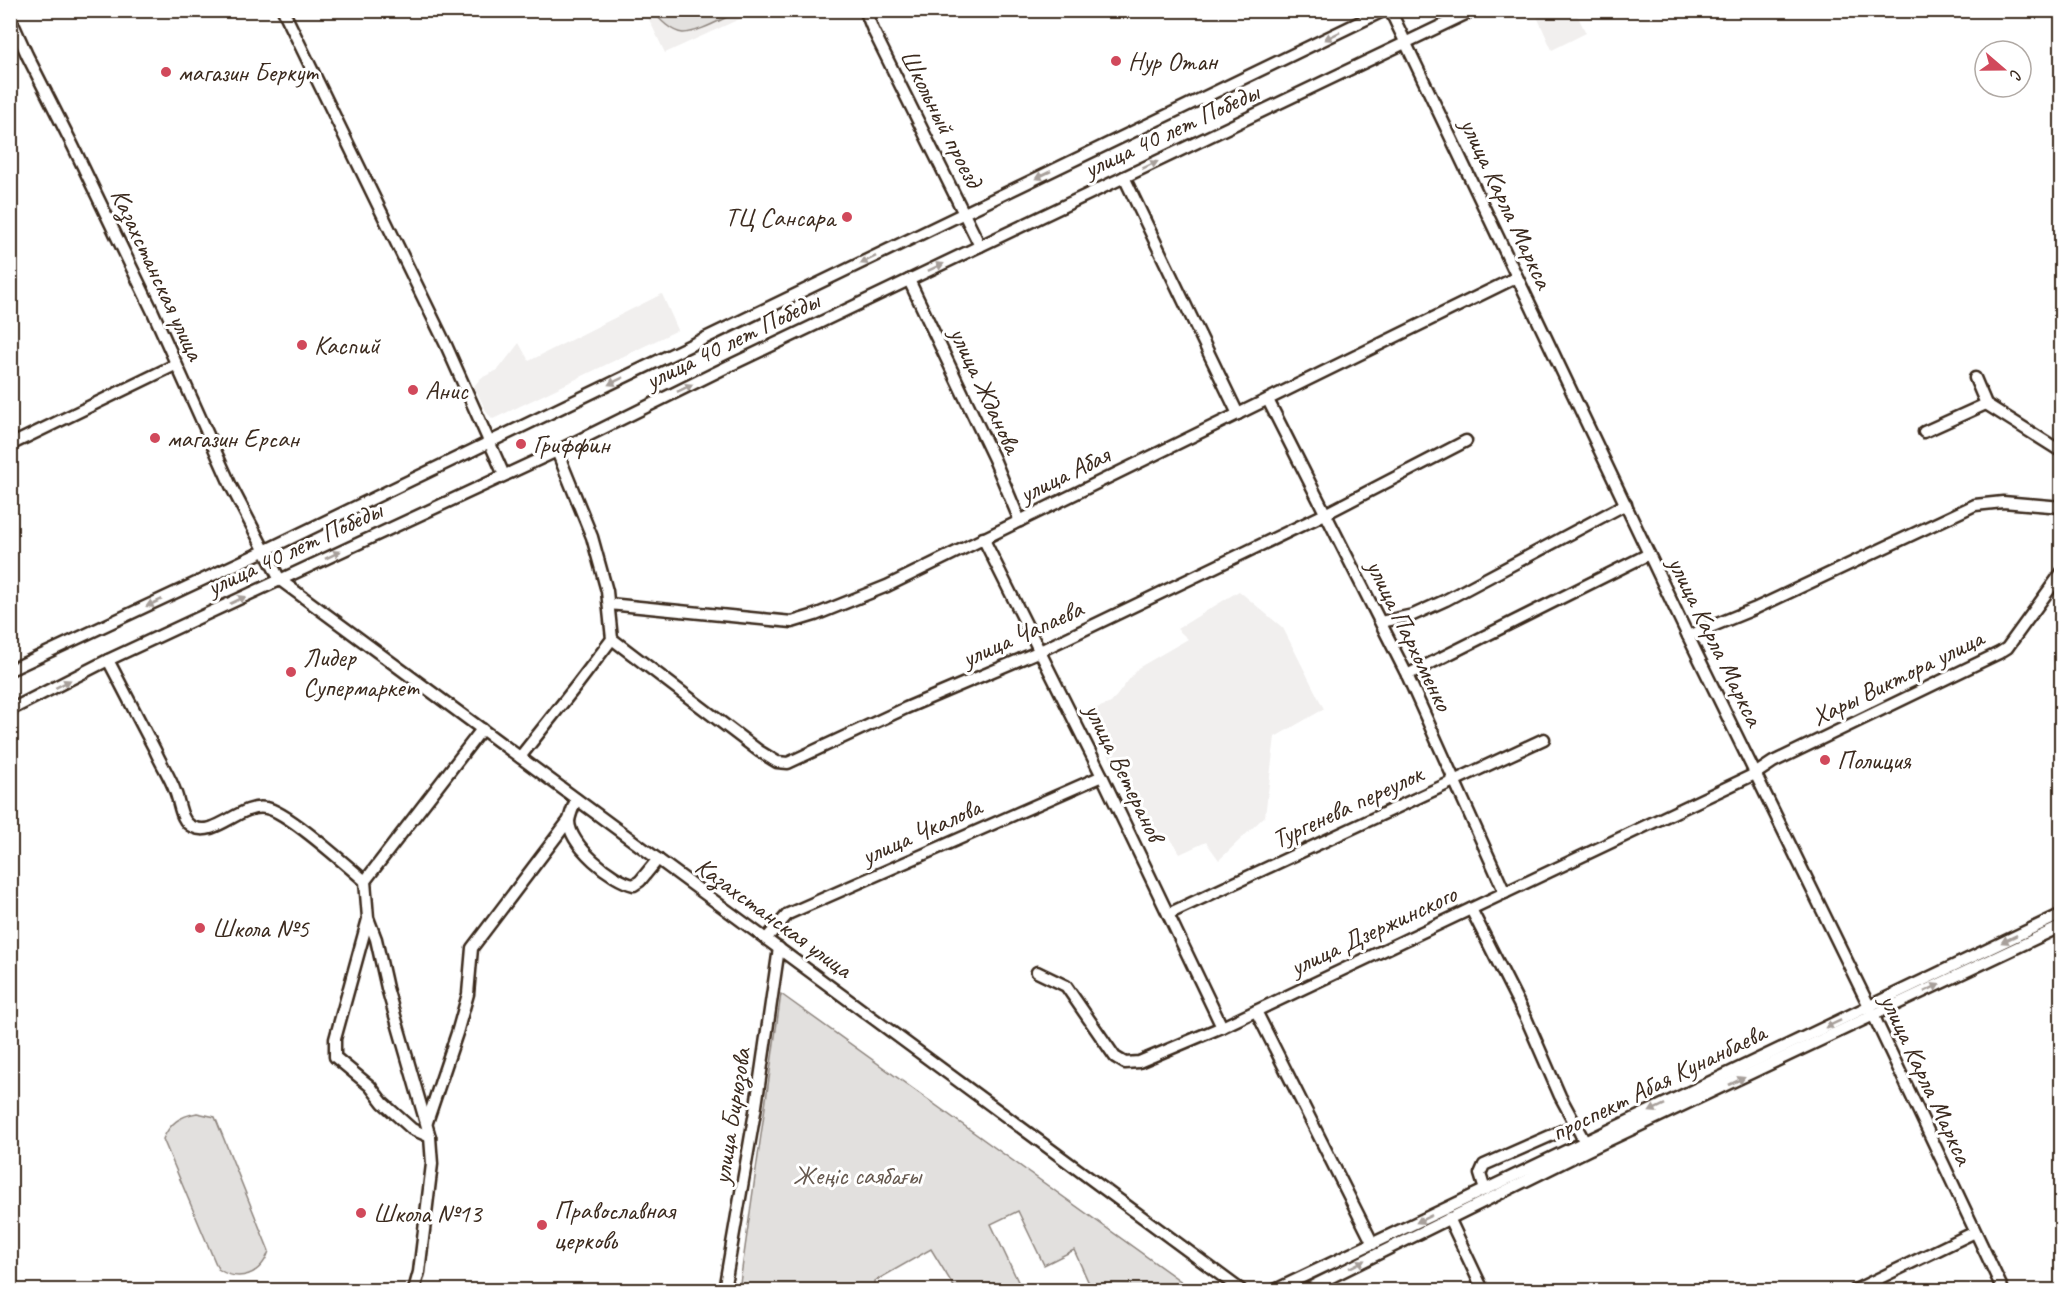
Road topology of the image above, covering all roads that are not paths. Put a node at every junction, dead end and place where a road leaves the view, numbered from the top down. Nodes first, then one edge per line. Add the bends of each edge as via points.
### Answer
1 (283, 10) edge
2 (866, 10) edge
3 (1387, 10) edge
4 (1474, 10) edge
5 (10, 17) edge
6 (1406, 43) junction
7 (1124, 177) junction
8 (965, 213) junction
9 (980, 246) junction
10 (1517, 277) junction
11 (909, 280) junction
12 (175, 365) junction
13 (1975, 378) dead end
14 (1268, 400) junction
15 (1986, 404) junction
16 (1238, 414) junction
17 (1924, 432) dead end
18 (1466, 441) dead end
19 (489, 442) junction
20 (10, 445) edge
21 (557, 451) junction
22 (2061, 452) edge
23 (504, 475) junction
24 (1626, 504) junction
25 (2061, 507) edge
26 (1325, 514) junction
27 (1020, 521) junction
28 (983, 538) junction
29 (264, 551) junction
30 (1649, 554) junction
31 (2061, 572) edge
32 (280, 580) junction
33 (609, 604) junction
34 (1381, 622) junction
35 (1688, 636) junction
36 (612, 639) junction
37 (1040, 651) junction
38 (108, 660) junction
39 (10, 670) edge
40 (1407, 675) junction
41 (10, 710) edge
42 (482, 729) junction
43 (1544, 739) dead end
44 (519, 757) junction
45 (1755, 774) junction
46 (1102, 776) junction
47 (1454, 782) junction
48 (576, 799) junction
49 (569, 820) junction
50 (658, 859) junction
51 (365, 881) junction
52 (1505, 893) junction
53 (1472, 909) junction
54 (1168, 914) junction
55 (2061, 914) edge
56 (368, 918) junction
57 (2061, 926) edge
58 (766, 939) junction
59 (779, 948) junction
60 (1037, 972) dead end
61 (1256, 1011) junction
62 (1871, 1011) junction
63 (1222, 1027) junction
64 (427, 1122) junction
65 (1575, 1125) junction
66 (430, 1137) junction
67 (1586, 1146) junction
68 (1485, 1190) junction
69 (1449, 1218) junction
70 (1975, 1232) junction
71 (1372, 1244) junction
72 (414, 1290) edge
73 (724, 1290) edge
74 (1241, 1290) edge
75 (1275, 1290) edge
76 (1305, 1290) edge
77 (1483, 1290) edge
78 (1855, 1290) edge
79 (2003, 1290) edge

1 - 19 street via 402,252
2 - 8 street, Школьный проезд
3 - 6 street, улица Карла Маркса
3 -> 8 street, улица 40 лет Победы
4 - 6 street, улица 40 лет Победы
5 - 12 street, Казахстанская улица
7 -> 6 street, улица 40 лет Победы
6 - 10 street, улица Карла Маркса
7 - 9 street, улица 40 лет Победы
7 - 16 street
8 - 9 street, Школьный проезд
8 -> 19 street, улица 40 лет Победы
11 -> 9 street, улица 40 лет Победы
10 - 14 street, улица Абая
10 - 24 street, улица Карла Маркса
21 -> 11 street, улица 40 лет Победы
11 - 27 street, улица Жданова
12 - 20 street
12 - 29 street, Казахстанская улица
13 - 15 street
14 - 16 street, улица Абая
14 - 26 street, улица Пархоменко
15 - 17 street
15 - 22 street
16 - 27 street, улица Абая
18 - 26 street, улица Чапаева
19 - 23 street
19 - 29 street, улица 40 лет Победы
21 - 23 street, улица 40 лет Победы
21 - 33 street via 592,537
32 -> 23 street, улица 40 лет Победы
24 - 30 street, улица Карла Маркса
24 - 34 street via 1446,600 1413,615
25 - 35 street via 2003,502 1975,505
26 - 34 street, улица Пархоменко
26 - 37 street, улица Чапаева
27 - 28 street, улица Абая
28 - 33 street, улица Абая via 886,586 792,622
28 - 37 street, улица Ветеранов
29 - 32 street, Казахстанская улица
29 -> 39 street, улица 40 лет Победы
30 - 35 street, улица Карла Маркса
30 - 40 street
31 - 45 street, Хары Виктора улица via 2007,648
38 -> 32 street, улица 40 лет Победы
32 - 42 street, Казахстанская улица
33 - 36 street
34 - 40 street, улица Пархоменко
35 - 45 street, улица Карла Маркса
36 - 37 street, улица Чапаева via 759,751 777,762 788,763
36 - 44 street
37 - 46 street, улица Ветеранов
41 -> 38 street, улица 40 лет Победы
38 - 51 street via 175,790 183,817 192,827 219,826 251,808 267,808 290,819
40 - 47 street, улица Пархоменко
42 - 44 street, Казахстанская улица
42 - 51 street
43 - 47 street, Тургенева переулок
44 - 48 street, Казахстанская улица
45 - 52 street, улица Дзержинского
45 - 62 street, улица Карла Маркса
46 - 54 street, улица Ветеранов
46 - 58 street, улица Чкалова via 788,914
47 - 52 street, улица Пархоменко
47 - 54 street, Тургенева переулок
48 - 49 street
48 - 50 street, Казахстанская улица
49 - 50 street via 573,836 585,853 626,884 640,881
49 - 64 street via 472,948 468,994 458,1033
50 - 58 street, Казахстанская улица
51 - 56 street
52 - 53 street, улица Дзержинского
53 - 61 street, улица Дзержинского
53 - 65 street
54 - 63 street, улица Ветеранов
55 -> 62 street, проспект Абая Кунанбаева
56 - 64 street
56 - 66 street via 335,1039 335,1057 412,1129
62 -> 57 street, проспект Абая Кунанбаева
58 - 59 street, Казахстанская улица
59 - 73 street, улица Бирюзова
59 - 74 street, Казахстанская улица
60 - 63 street, улица Дзержинского via 1066,986 1115,1057 1125,1063 1139,1062
61 - 63 street, улица Дзержинского
61 - 71 street
62 - 67 street, проспект Абая Кунанбаева
62 - 70 street, улица Карла Маркса
64 - 66 street
65 - 67 street
65 - 68 street via 1484,1165 1480,1174
66 - 72 street via 432,1164
67 - 68 street, проспект Абая Кунанбаева
67 - 69 street, проспект Абая Кунанбаева
68 -> 71 street, проспект Абая Кунанбаева
76 -> 69 street, проспект Абая Кунанбаева
69 - 77 street
70 - 78 street
70 - 79 street, улица Карла Маркса
71 - 75 street, проспект Абая Кунанбаева

